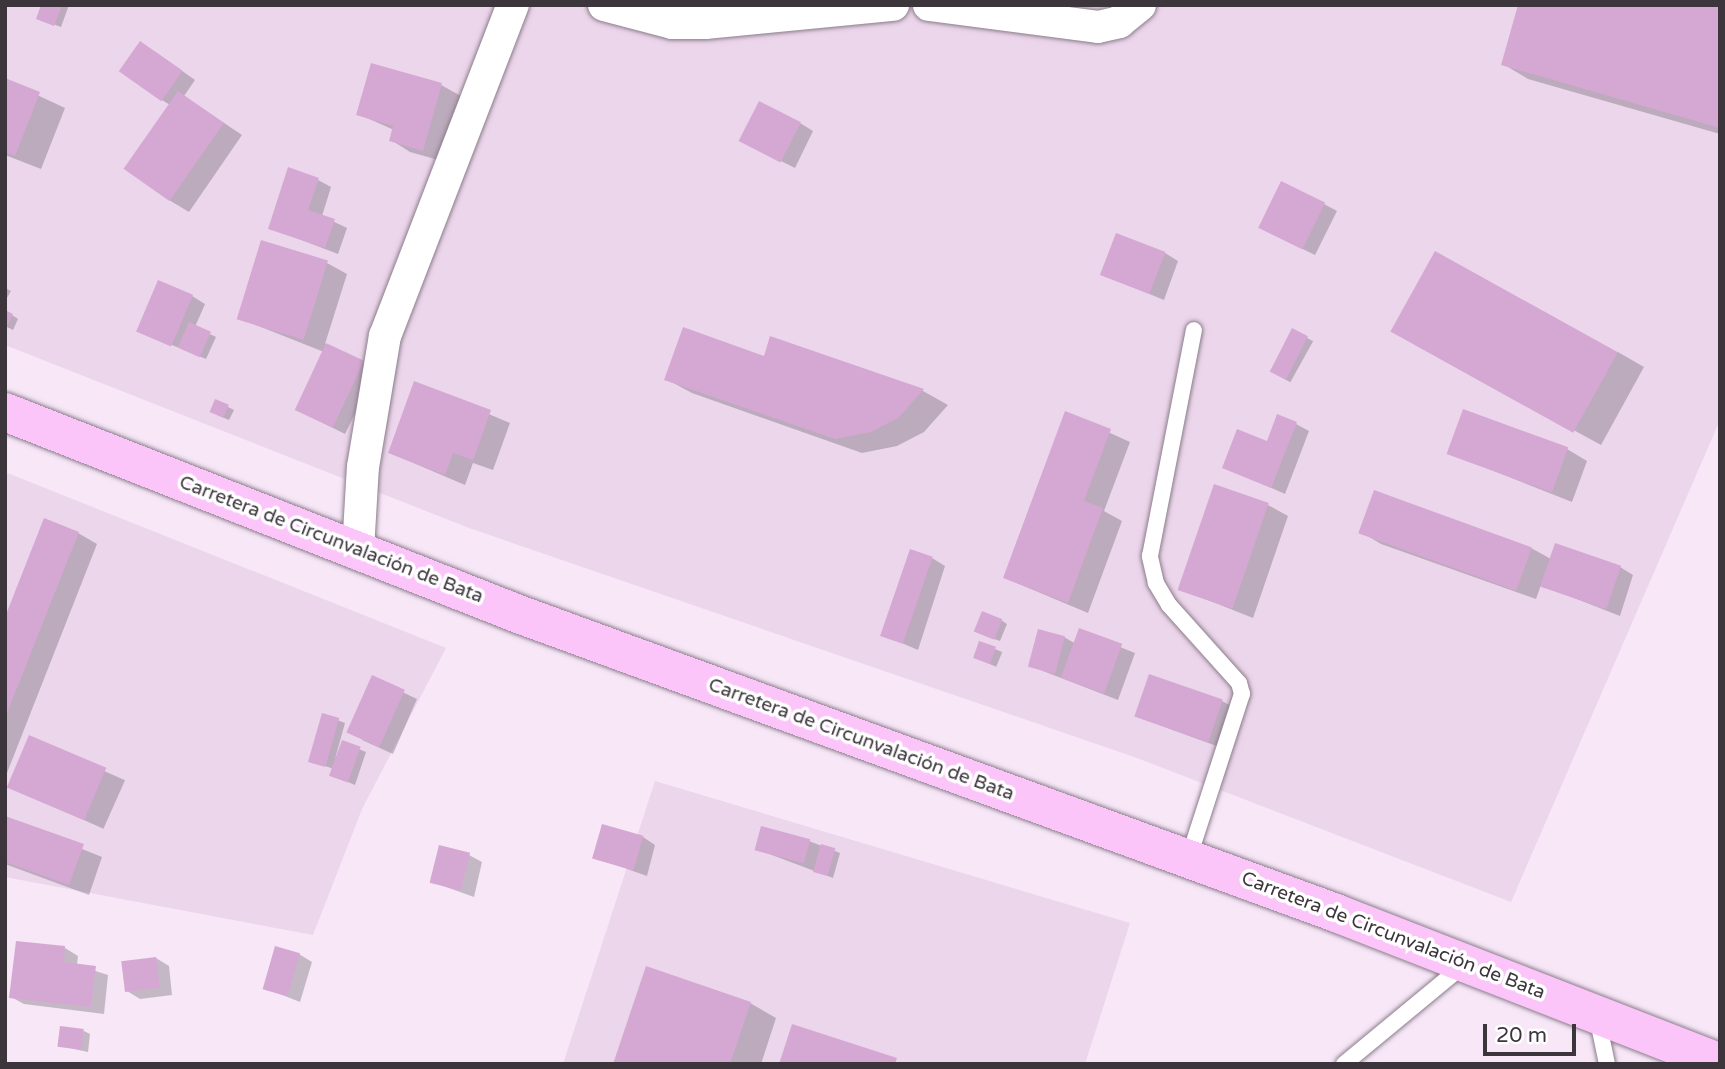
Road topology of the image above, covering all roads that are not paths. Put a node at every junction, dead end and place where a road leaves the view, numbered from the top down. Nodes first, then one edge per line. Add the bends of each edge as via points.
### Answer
1 (513, 5) edge
2 (604, 5) edge
3 (893, 5) edge
4 (929, 5) edge
5 (1140, 5) edge
6 (1194, 330) dead end
7 (5, 412) edge
8 (358, 550) junction
9 (1188, 860) junction
10 (1467, 962) junction
11 (1596, 1014) junction
12 (1720, 1063) edge
13 (1344, 1064) edge
14 (1607, 1064) edge

1 - 8 street via 385,336 363,467
2 - 3 street via 673,23
4 - 5 street via 1098,27 1119,22
6 - 9 lane via 1150,556 1156,583 1169,605 1239,683 1242,694
7 - 8 main road, Carretera de Circunvalación de Bata
8 - 9 main road, Carretera de Circunvalación de Bata
9 - 10 main road, Carretera de Circunvalación de Bata
10 - 11 main road, Carretera de Circunvalación de Bata
10 - 13 lane
11 - 12 main road, Carretera de Circunvalación de Bata
11 - 14 lane

